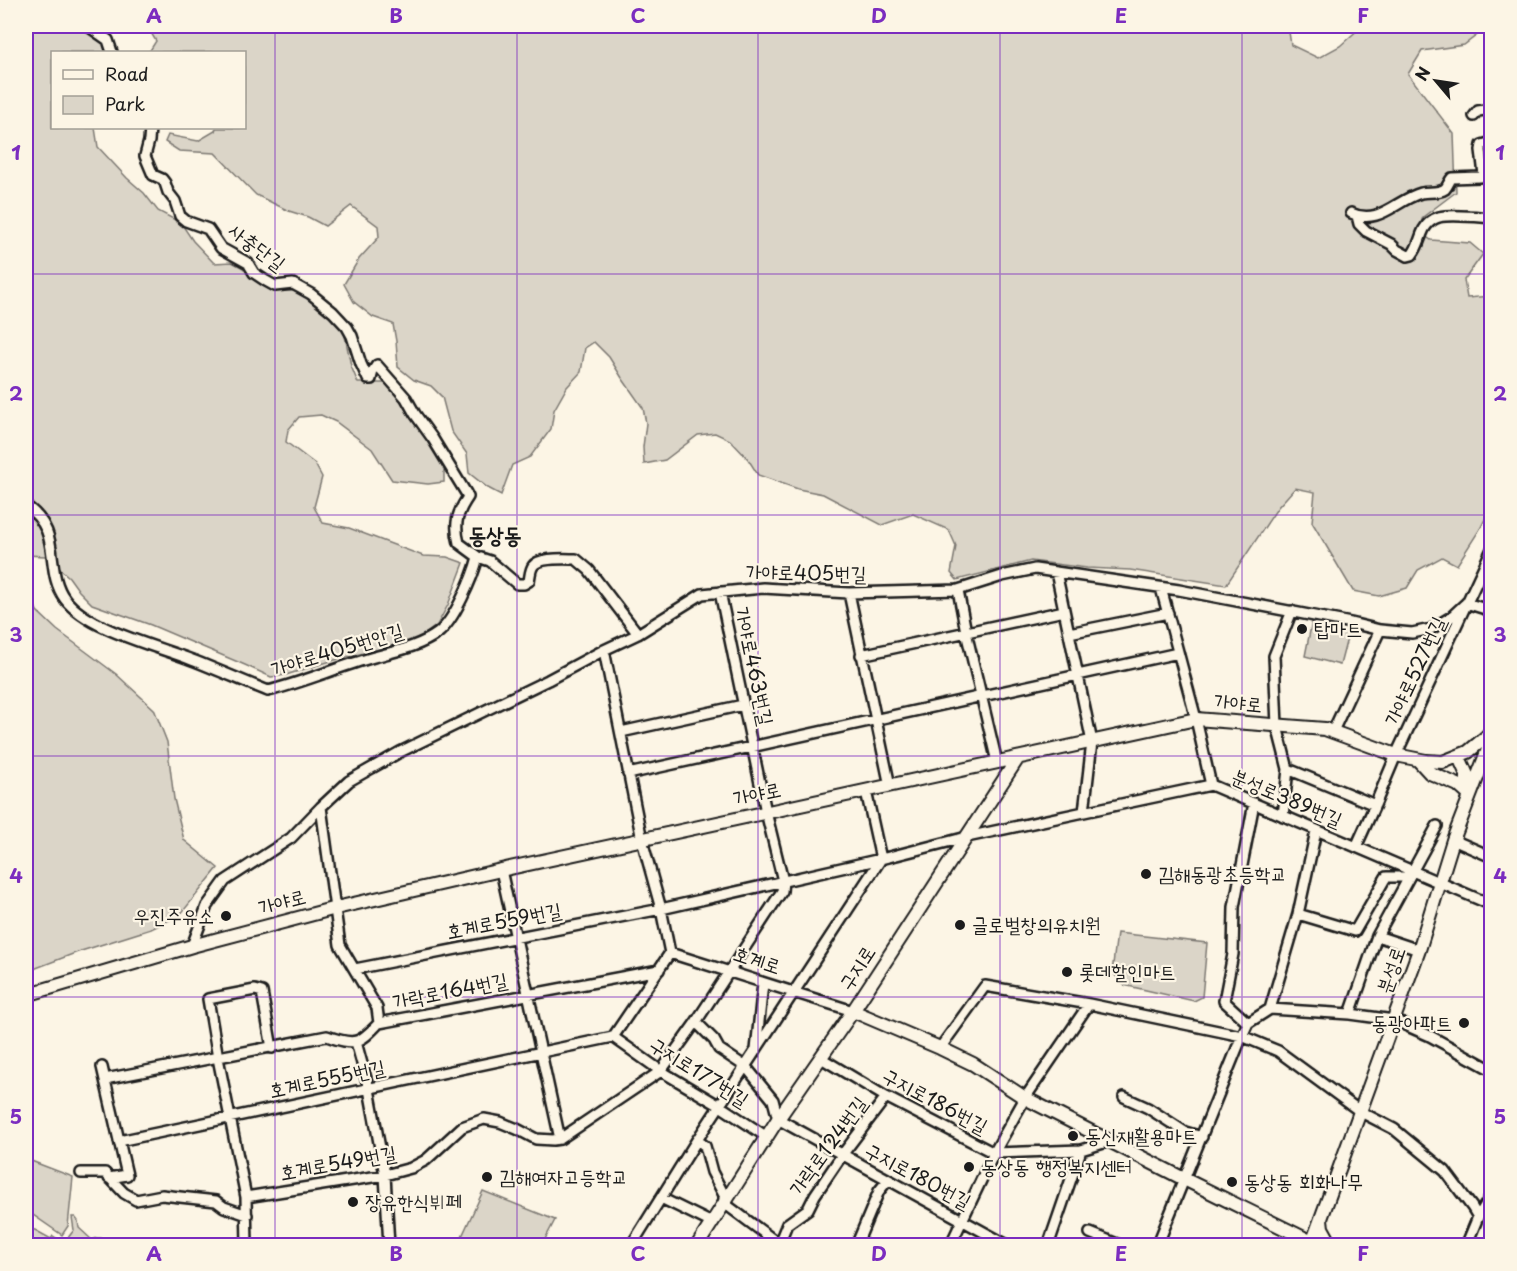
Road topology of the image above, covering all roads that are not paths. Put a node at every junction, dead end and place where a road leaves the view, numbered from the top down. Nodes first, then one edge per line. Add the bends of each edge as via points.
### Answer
1 (88, 26) edge
2 (111, 51) edge
3 (1491, 109) edge
4 (1474, 116) dead end
5 (150, 129) edge
6 (1491, 142) edge
7 (1491, 218) edge
8 (26, 506) edge
9 (1491, 549) edge
10 (478, 557) junction
11 (1056, 572) junction
12 (1161, 588) junction
13 (958, 590) junction
14 (720, 592) junction
15 (849, 593) junction
16 (1466, 603) junction
17 (1064, 611) junction
18 (1292, 611) junction
19 (1491, 611) edge
20 (1168, 613) junction
21 (1380, 630) junction
22 (966, 632) junction
23 (1069, 633) junction
24 (638, 634) junction
25 (604, 650) junction
26 (1178, 653) junction
27 (861, 656) junction
28 (1078, 675) junction
29 (981, 696) junction
30 (743, 705) junction
31 (1196, 719) junction
32 (877, 720) junction
33 (1277, 726) junction
34 (1491, 730) edge
35 (1333, 731) junction
36 (621, 732) junction
37 (1491, 739) edge
38 (1092, 742) junction
39 (753, 747) junction
40 (1396, 755) junction
41 (1459, 757) junction
42 (1018, 758) junction
43 (1418, 760) junction
44 (997, 762) junction
45 (1287, 769) junction
46 (628, 774) junction
47 (1210, 785) junction
48 (890, 786) junction
49 (866, 791) junction
50 (1466, 798) junction
51 (1254, 803) junction
52 (1376, 805) junction
53 (321, 807) junction
54 (766, 812) junction
55 (1084, 812) junction
56 (1283, 816) junction
57 (1437, 826) dead end
58 (1316, 831) junction
59 (967, 837) junction
60 (642, 840) junction
61 (1453, 840) junction
62 (1356, 847) junction
63 (1491, 857) edge
64 (880, 859) junction
65 (501, 870) junction
66 (1410, 874) junction
67 (783, 881) junction
68 (1440, 882) junction
69 (1491, 905) edge
70 (336, 908) junction
71 (661, 909) junction
72 (1298, 914) junction
73 (1377, 936) junction
74 (516, 938) junction
75 (192, 946) junction
76 (1419, 951) junction
77 (670, 953) junction
78 (355, 969) junction
79 (659, 970) junction
80 (729, 971) junction
81 (763, 983) junction
82 (794, 992) junction
83 (26, 995) edge
84 (528, 995) junction
85 (1089, 1004) junction
86 (1270, 1009) junction
87 (853, 1011) junction
88 (1350, 1014) junction
89 (1394, 1020) junction
90 (696, 1022) junction
91 (379, 1023) junction
92 (1248, 1023) junction
93 (1242, 1036) junction
94 (613, 1037) junction
95 (356, 1042) junction
96 (272, 1048) junction
97 (940, 1048) junction
98 (542, 1052) junction
99 (756, 1052) junction
100 (218, 1058) junction
101 (821, 1058) junction
102 (102, 1067) dead end
103 (746, 1067) junction
104 (1491, 1070) edge
105 (661, 1071) junction
106 (105, 1079) junction
107 (369, 1089) junction
108 (886, 1097) junction
109 (1124, 1097) dead end
110 (1025, 1098) junction
111 (720, 1106) junction
112 (1361, 1112) junction
113 (230, 1117) junction
114 (778, 1119) junction
115 (767, 1137) junction
116 (1202, 1137) junction
117 (560, 1139) junction
118 (698, 1140) junction
119 (119, 1141) junction
120 (1110, 1141) junction
121 (1081, 1150) junction
122 (994, 1153) junction
123 (842, 1155) junction
124 (81, 1173) dead end
125 (386, 1175) junction
126 (109, 1178) junction
127 (1184, 1179) junction
128 (888, 1180) junction
129 (1491, 1194) edge
130 (246, 1197) junction
131 (661, 1198) junction
132 (724, 1203) junction
133 (247, 1215) junction
134 (1479, 1217) junction
135 (1321, 1219) junction
136 (962, 1220) junction
137 (711, 1223) junction
138 (1090, 1233) dead end
139 (779, 1244) edge
140 (1314, 1244) edge
141 (247, 1245) edge
142 (389, 1245) edge
143 (631, 1245) edge
144 (697, 1245) edge
145 (856, 1245) edge
146 (950, 1245) edge
147 (1009, 1245) edge
148 (1048, 1245) edge
149 (1122, 1245) edge
150 (1157, 1245) edge
151 (1332, 1245) edge
152 (1466, 1245) edge

1 - 2 street via 108,40
3 - 4 street via 1478,111
5 - 10 street, 사충단길 via 145,156 153,175 165,183 180,216 208,229 221,248 248,263 266,281 275,286 293,284 311,294 347,327 368,379 377,365 406,398 468,497 456,530 459,543
6 - 7 street via 1482,145 1484,175 1452,178 1442,191 1422,192 1384,213 1354,215 1366,231 1408,256 1418,248 1430,221 1439,217
8 - 10 street, 가야로405번안길 via 44,523 59,589 66,601 88,619 268,691 404,650 440,633 459,605
9 - 16 street, 가야로405번길
10 - 24 street via 490,561 517,584 529,581 533,566 539,561 576,559 589,570
11 - 12 street, 가야로405번길
11 - 13 street, 가야로405번길 via 1035,569
11 - 17 street
12 - 18 street, 가야로405번길
12 - 20 street, 분성로389번길
13 - 15 street, 가야로405번길
13 - 22 street
14 - 15 street, 가야로405번길 via 763,588
14 - 24 street, 가야로405번길 via 702,594
14 - 30 street, 가야로463번길
15 - 27 street
16 - 19 street
16 - 21 street, 가야로405번길 via 1431,629 1412,633
16 - 40 street, 가야로527번길
17 - 22 street
17 - 23 street
18 - 21 street, 가야로405번길
18 - 33 street via 1274,656
20 - 23 street
20 - 26 street, 분성로389번길
21 - 35 street
22 - 27 street
22 - 29 street
23 - 28 street
24 - 25 street, 가야로405번길
25 - 36 street
25 - 53 street, 가야로405번길 via 400,752 350,781
26 - 28 street, 가야로463번길
26 - 31 street, 분성로389번길
27 - 32 street
28 - 29 street, 가야로463번길
28 - 38 street
29 - 32 street, 가야로463번길
29 - 44 street
30 - 36 street
30 - 39 street, 가야로463번길
31 - 33 main road, 가야로
31 - 38 main road, 가야로
31 - 47 street, 분성로389번길
32 - 39 street, 가야로463번길
32 - 48 street
33 - 35 main road, 가야로
33 - 45 street
34 - 41 main road, 가야로
35 - 40 main road, 가야로
36 - 46 street
37 - 50 main road, 분성로
38 - 42 main road, 가야로
38 - 55 street
39 - 46 street
39 - 54 street, 가야로463번길
40 - 43 main road, 가야로
40 - 52 street, 가야로527번길
41 - 43 main road, 가야로 via 1443,762
41 - 50 main road via 1467,775
42 - 44 main road, 가야로
42 - 59 main road, 구지로
43 - 50 main road via 1430,773 1458,785
44 - 48 main road, 가야로
45 - 52 street
45 - 56 street
46 - 60 street
47 - 51 street, 분성로389번길
47 - 55 street
48 - 49 main road, 가야로
49 - 54 main road, 가야로
49 - 64 street
50 - 61 main road, 분성로
51 - 56 street, 분성로389번길
51 - 92 street via 1234,907 1233,954 1224,1001
52 - 62 street, 가야로527번길
53 - 70 street, 가락로164번길
53 - 75 street, 가야로405번길 via 291,838 225,881 207,906
54 - 60 main road, 가야로
54 - 67 street, 가야로463번길
55 - 59 street
56 - 58 street, 분성로389번길
57 - 66 street
58 - 62 street, 분성로389번길
58 - 72 street
59 - 64 street, 호계로559번길
59 - 87 main road, 구지로
60 - 65 main road, 가야로
60 - 71 street
61 - 63 street
61 - 68 main road, 분성로
62 - 66 street, 분성로389번길
64 - 67 street, 호계로559번길
64 - 82 street
65 - 70 main road, 가야로
65 - 74 street
66 - 68 street, 분성로389번길
66 - 72 street via 1386,877 1355,931
66 - 73 street
67 - 71 street, 호계로559번길
67 - 80 street via 782,891
68 - 69 street, 분성로389번길
68 - 76 main road, 분성로
70 - 75 main road, 가야로
70 - 78 street, 가락로164번길 via 340,945
71 - 74 street, 호계로559번길
71 - 77 street
72 - 86 street
73 - 76 street
73 - 88 street
74 - 78 street, 호계로559번길
74 - 84 street
75 - 83 main road, 가야로
76 - 89 main road, 분성로
77 - 79 street
77 - 80 street, 호계로
78 - 91 street, 가락로164번길 via 377,1008
79 - 84 street
79 - 94 street
80 - 81 street, 호계로
80 - 90 street
81 - 82 street, 호계로
81 - 99 street
82 - 87 street, 호계로
82 - 99 street
84 - 91 street, 가락로164번길
84 - 98 street
85 - 93 street
85 - 97 street via 985,986
85 - 110 street
86 - 88 street
86 - 92 street
87 - 97 main road, 호계로
87 - 101 main road, 구지로
88 - 89 street
89 - 104 street
89 - 112 main road, 분성로
90 - 103 street via 719,1049
90 - 105 street
91 - 95 street, 가락로164번길
92 - 93 street
93 - 112 street via 1278,1051
93 - 116 street
94 - 98 street, 호계로555번길
94 - 105 street, 구지로177번길
95 - 96 street via 327,1036
95 - 107 street
96 - 100 street
96 - 100 street via 262,992 255,990 208,999
97 - 110 main road, 호계로
98 - 107 street, 호계로555번길
98 - 117 street
99 - 103 street
100 - 106 street
100 - 113 street
101 - 108 street, 구지로186번길
101 - 114 main road, 구지로
102 - 106 street
103 - 111 street
103 - 114 street via 772,1100
105 - 111 street, 구지로177번길
105 - 117 street
106 - 119 street
107 - 113 street, 호계로555번길
107 - 125 street
108 - 122 street, 구지로186번길
108 - 123 street, 가락로124번길
109 - 116 street via 1185,1132
110 - 120 main road, 호계로
110 - 122 street
111 - 115 street, 구지로177번길
111 - 118 street
112 - 134 street via 1394,1129 1444,1171
112 - 135 main road, 분성로
113 - 119 street, 호계로555번길
113 - 130 street
114 - 115 main road, 구지로
114 - 123 street, 구지로180번길
115 - 132 main road, 구지로
116 - 127 street
117 - 125 street, 호계로549번길 via 536,1139 484,1119 462,1127 426,1160
118 - 131 street
118 - 132 street via 705,1146
119 - 126 street via 127,1175
120 - 121 street, 구지로186번길
120 - 127 main road, 호계로
121 - 122 street, 구지로186번길
121 - 148 street
122 - 136 street
123 - 128 street, 구지로180번길
123 - 139 street, 가락로124번길 via 808,1209 787,1224
124 - 126 street via 105,1173
125 - 130 street, 호계로549번길
125 - 142 street
126 - 133 street via 136,1200 162,1196 216,1201
127 - 140 main road, 호계로
127 - 150 street
128 - 136 street, 구지로180번길
128 - 145 street via 879,1191
129 - 134 street
130 - 133 street
131 - 137 street
131 - 143 street
132 - 137 main road, 구지로
132 - 139 street, 가락로124번길
133 - 141 street
134 - 152 street
135 - 140 main road, 분성로
135 - 151 main road
136 - 146 street
136 - 147 street, 구지로180번길
137 - 144 main road, 구지로
138 - 149 street

